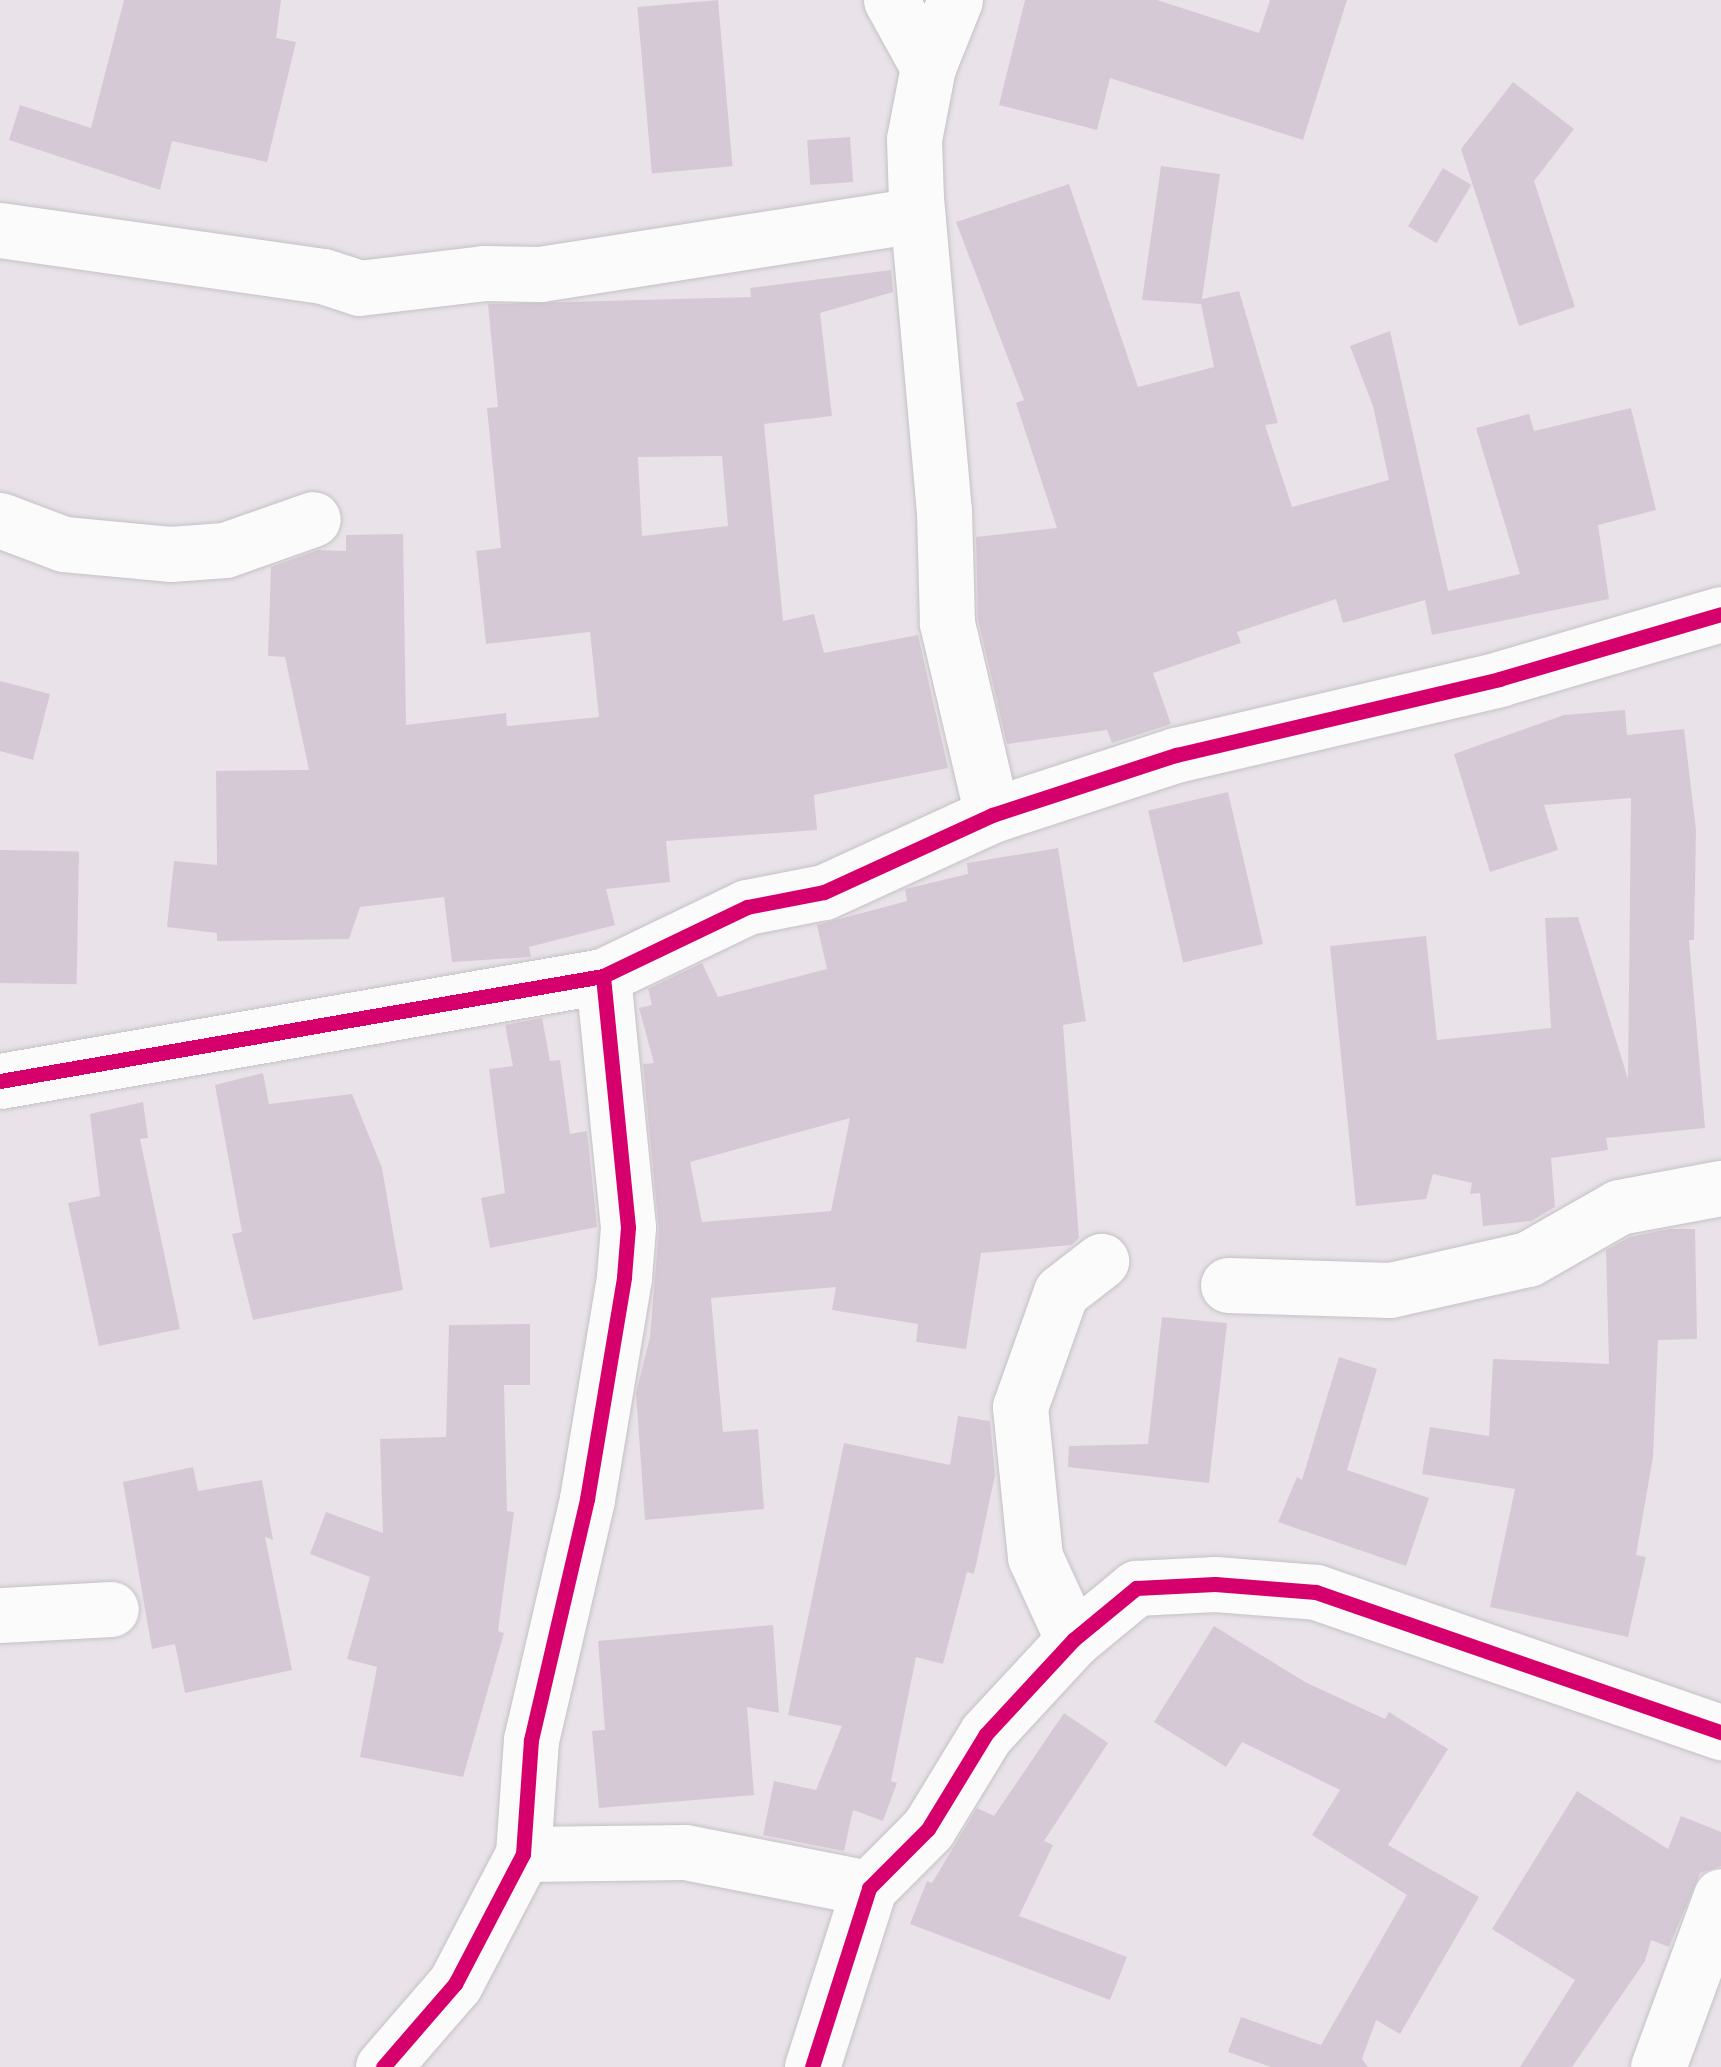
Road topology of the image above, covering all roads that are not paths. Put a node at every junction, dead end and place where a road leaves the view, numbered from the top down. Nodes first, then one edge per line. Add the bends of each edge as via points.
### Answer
1 (891, 0) edge
2 (955, 0) edge
3 (928, 67) junction
4 (918, 215) junction
5 (0, 230) edge
6 (0, 520) edge
7 (313, 520) dead end
8 (1721, 614) edge
9 (992, 815) junction
10 (603, 976) junction
11 (0, 1081) edge
12 (1721, 1188) edge
13 (1101, 1262) dead end
14 (1228, 1285) dead end
15 (111, 1609) dead end
16 (0, 1616) edge
17 (1073, 1640) junction
18 (1721, 1732) edge
19 (523, 1854) junction
20 (869, 1888) junction
21 (1721, 1896) edge
22 (383, 2067) edge
23 (812, 2067) edge
24 (1658, 2067) edge

1 - 3 street
2 - 3 street
3 - 4 street via 914,139
4 - 5 street via 540,274 484,273 359,288 323,276
4 - 9 street via 944,510 947,623
6 - 7 street via 64,544 170,554 225,550
8 - 9 street via 1499,679 1176,756
9 - 10 street via 824,892 747,908
10 - 11 street
10 - 19 street via 628,1227 624,1276 587,1498 531,1740
12 - 14 street via 1618,1207 1528,1259 1390,1290
13 - 17 street via 1061,1292 1020,1407 1034,1556
15 - 16 street
17 - 18 street via 1136,1588 1215,1584 1316,1592
17 - 20 street via 986,1734 928,1829
19 - 20 street via 686,1852
19 - 22 street via 455,1984
20 - 23 street
21 - 24 street

